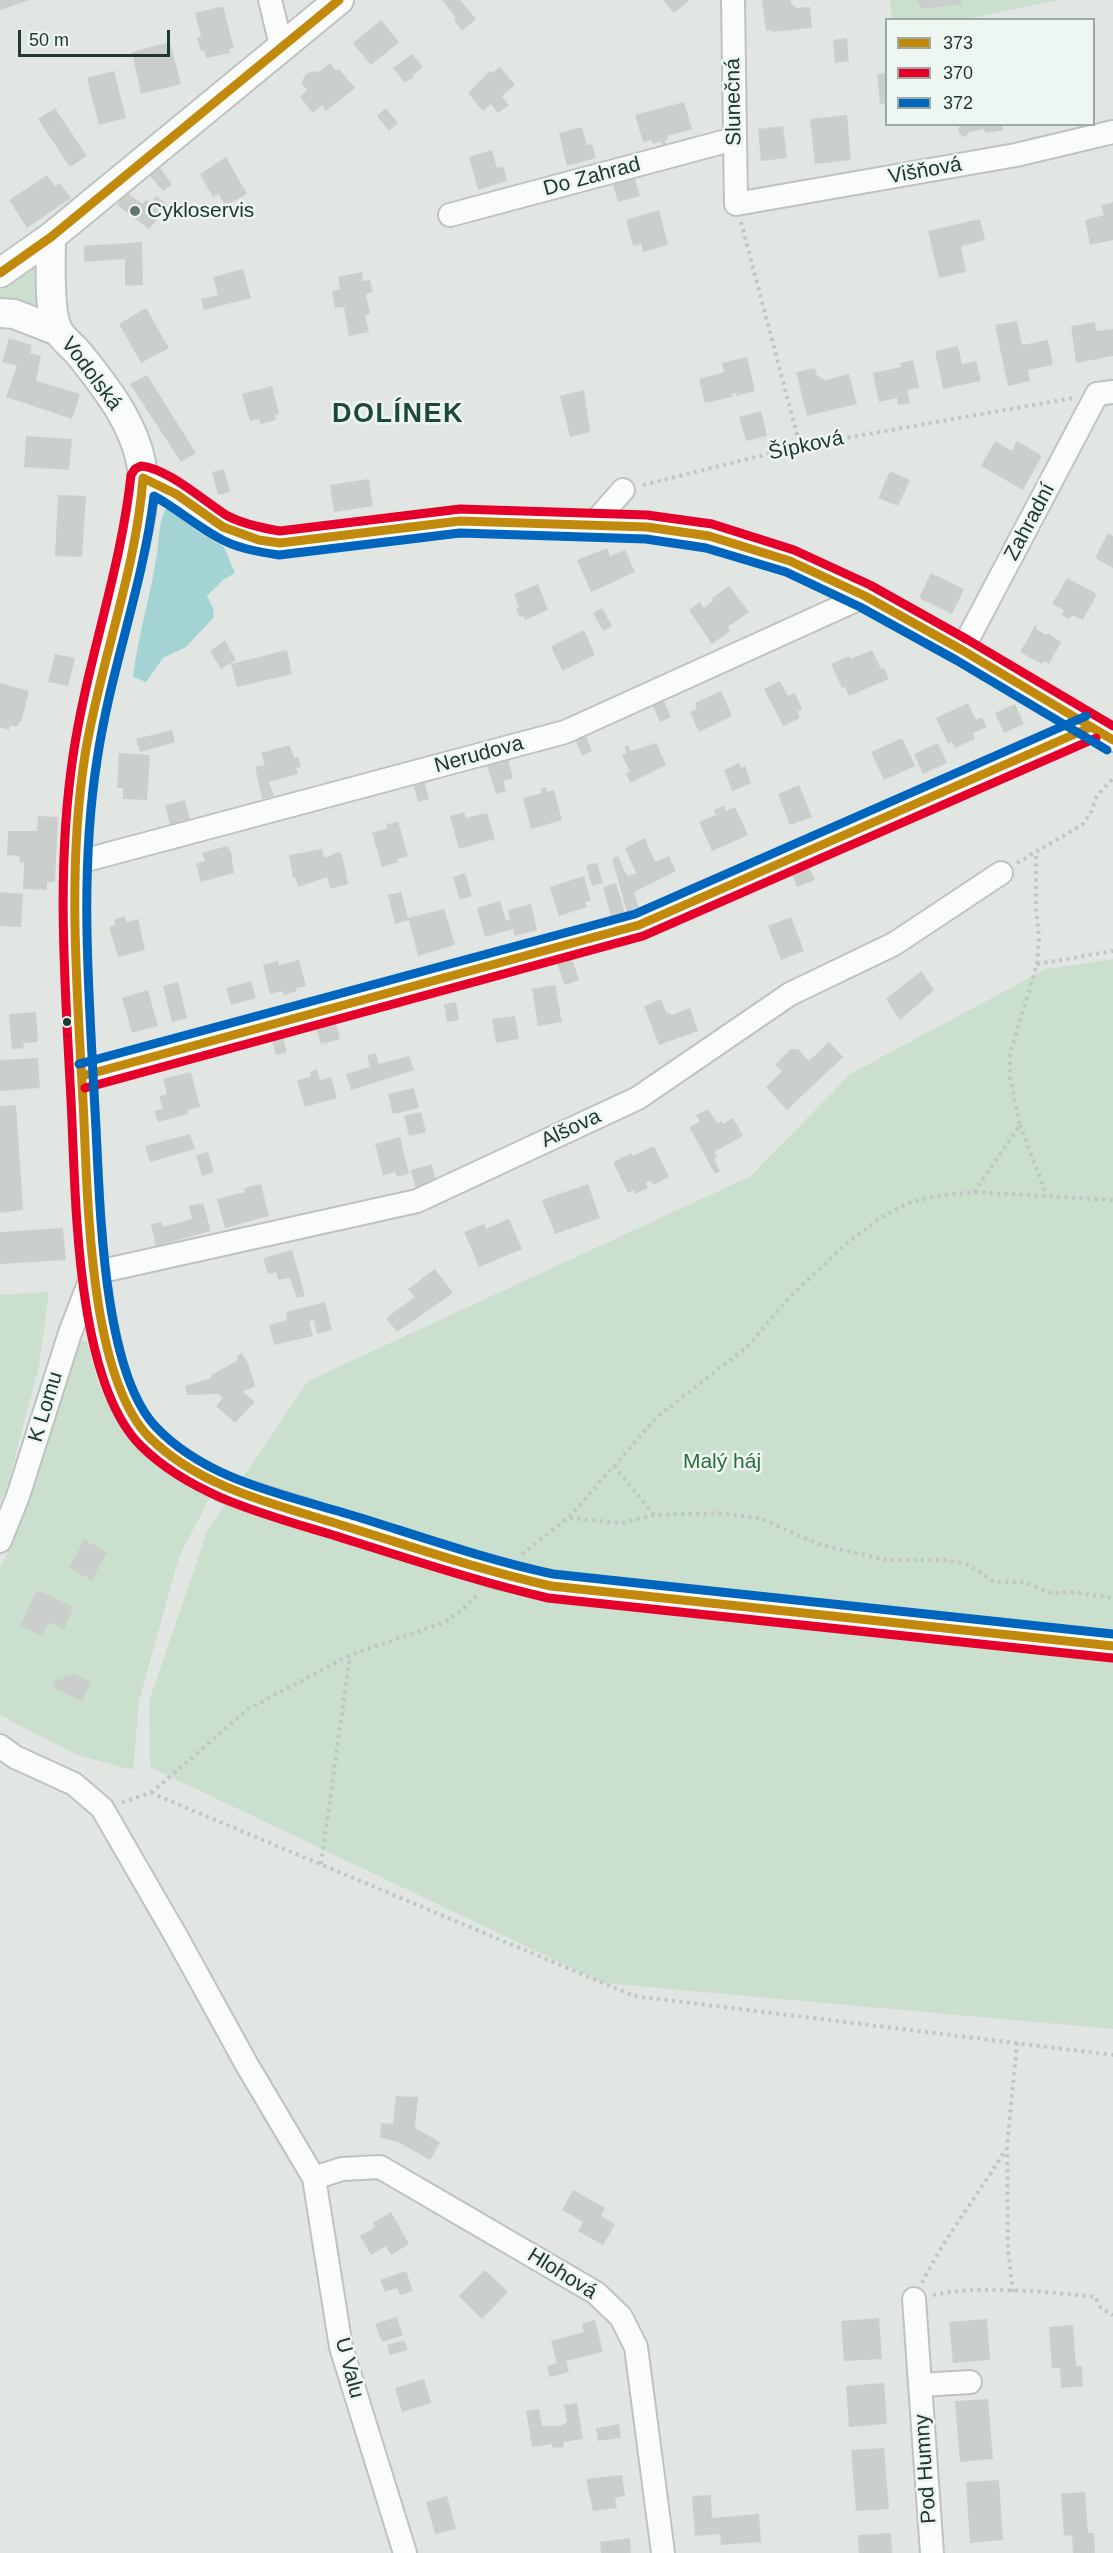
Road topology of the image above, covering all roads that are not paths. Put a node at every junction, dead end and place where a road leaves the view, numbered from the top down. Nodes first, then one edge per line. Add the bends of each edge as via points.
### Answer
1 (270, 0) edge
2 (339, 0) edge
3 (733, 0) edge
4 (282, 49) junction
5 (1113, 132) edge
6 (734, 139) junction
7 (736, 204) joint
8 (450, 214) dead end
9 (51, 237) junction
10 (0, 273) edge
11 (0, 314) edge
12 (58, 331) junction
13 (1105, 393) edge
14 (143, 478) junction
15 (623, 490) road end
16 (592, 525) junction
17 (865, 596) junction
18 (962, 650) junction
19 (1091, 727) junction
20 (1113, 740) edge
21 (75, 863) junction
22 (1001, 873) road end
23 (82, 1076) junction
24 (93, 1273) junction
25 (0, 1541) edge
26 (1113, 1646) edge
27 (0, 1746) edge
28 (314, 2178) junction
29 (914, 2300) road end
30 (970, 2382) dead end
31 (920, 2385) junction
32 (405, 2553) edge
33 (663, 2553) edge
34 (932, 2553) edge

1 - 4 street
2 - 4 street
3 - 6 street, Slunečná
4 - 9 street
5 - 7 street, Višňová via 1016,155
6 - 7 street, Slunečná
6 - 8 street, Do Zahrad
9 - 10 street
9 - 12 street, Vodolská via 52,305
11 - 12 street via 14,314
12 - 14 street, Vodolská via 108,389 126,420
13 - 18 street, Zahradní
14 - 16 street via 176,494 223,527 280,543 460,521
14 - 21 street, Vodolská via 137,530 85,757
15 - 16 street
16 - 17 street via 647,527 709,536 790,561
17 - 18 street
17 - 21 street, Nerudova via 565,732
18 - 19 street
19 - 20 street
19 - 23 street via 639,926
21 - 23 street, Vodolská
22 - 24 street, Alšova via 894,944 790,994 638,1098 417,1202
23 - 24 street, Vodolská
24 - 25 street, K Lomu
24 - 26 street, Vodolská via 108,1350 129,1411 151,1439 184,1465 223,1487 497,1574 550,1586
27 - 28 street via 74,1784 102,1808
28 - 32 street, U Valu via 341,2347
28 - 33 street, Hlohová via 342,2169 380,2167 596,2292 621,2317 636,2347
29 - 31 street, Pod Humny
30 - 31 street, Pod Humny
31 - 34 street, Pod Humny

